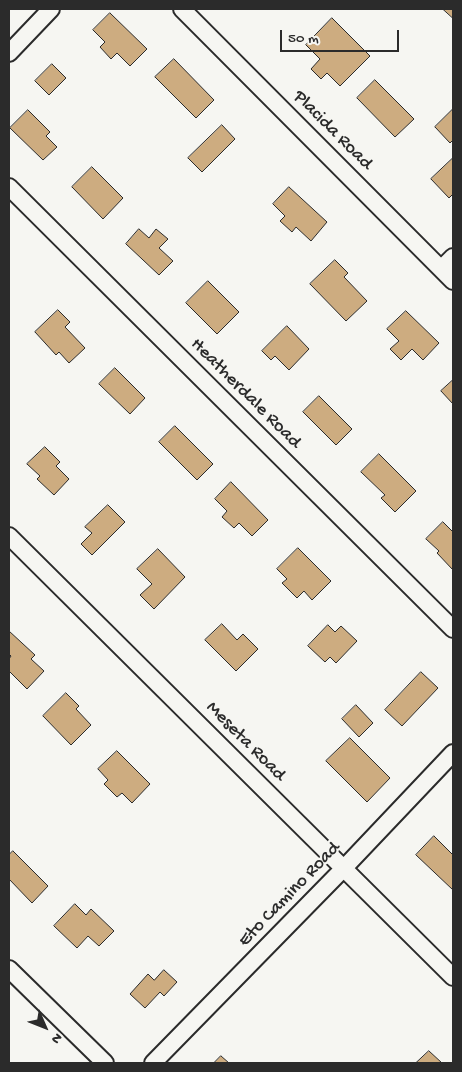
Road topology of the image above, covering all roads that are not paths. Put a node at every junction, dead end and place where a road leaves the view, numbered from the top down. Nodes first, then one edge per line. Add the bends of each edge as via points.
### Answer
1 (51, 9) edge
2 (182, 9) edge
3 (9, 53) edge
4 (9, 186) edge
5 (453, 257) edge
6 (441, 269) junction
7 (453, 281) edge
8 (9, 536) edge
9 (453, 629) edge
10 (453, 753) edge
11 (344, 868) junction
12 (9, 969) edge
13 (453, 977) edge
14 (105, 1063) edge
15 (153, 1063) edge

1 - 3 street
2 - 6 street, Placida Road
4 - 9 street, Heatherdale Road
5 - 6 street
6 - 7 street, Placida Road
8 - 11 street, Meseta Road
10 - 11 street, Eto Camino Road
11 - 13 street, Meseta Road
11 - 15 street, Eto Camino Road
12 - 14 street

